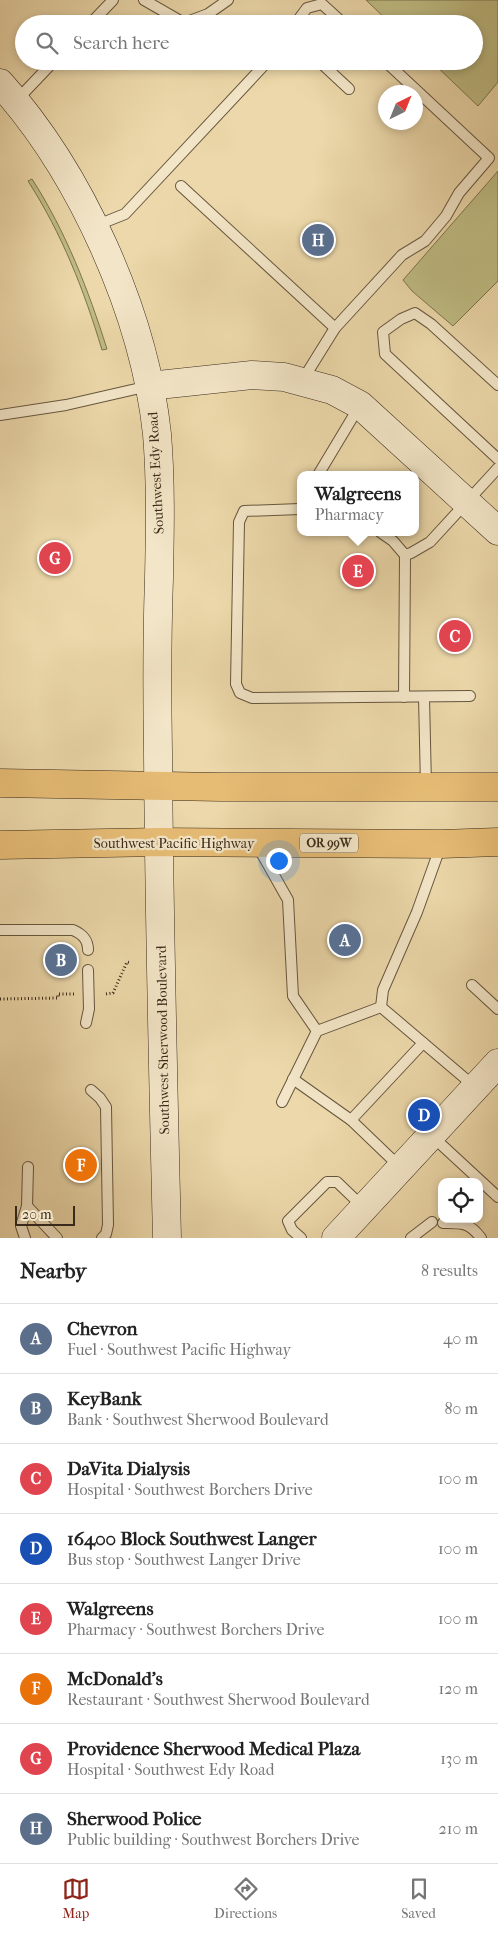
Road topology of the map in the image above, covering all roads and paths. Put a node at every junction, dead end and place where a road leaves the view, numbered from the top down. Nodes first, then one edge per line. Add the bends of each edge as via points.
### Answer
1 (113, 0) edge
2 (144, 0) edge
3 (228, 0) edge
4 (99, 15) edge
5 (171, 15) edge
6 (205, 15) edge
7 (301, 15) edge
8 (334, 15) edge
9 (41, 70) edge
10 (260, 70) edge
11 (328, 70) edge
12 (394, 70) edge
13 (350, 89) dead end
14 (8, 92) edge
15 (181, 186) dead end
16 (94, 226) junction
17 (334, 328) junction
18 (302, 382) junction
19 (498, 385) edge
20 (149, 386) junction
21 (360, 405) junction
22 (0, 414) edge
23 (498, 459) edge
24 (498, 468) edge
25 (320, 471) edge
26 (466, 502) junction
27 (297, 509) edge
28 (498, 531) edge
29 (386, 536) edge
30 (405, 555) junction
31 (470, 696) dead end
32 (404, 697) junction
33 (424, 697) junction
34 (0, 783) edge
35 (158, 786) junction
36 (426, 788) junction
37 (498, 788) edge
38 (160, 842) junction
39 (255, 842) junction
40 (498, 842) edge
41 (0, 844) edge
42 (441, 844) junction
43 (0, 930) edge
44 (88, 950) dead end
45 (131, 963) dead end
46 (88, 970) dead end
47 (472, 985) dead end
48 (75, 994) dead end
49 (106, 994) dead end
50 (0, 999) edge
51 (381, 1007) junction
52 (498, 1009) edge
53 (86, 1023) dead end
54 (317, 1031) junction
55 (423, 1043) junction
56 (498, 1063) edge
57 (293, 1079) junction
58 (476, 1088) junction
59 (91, 1090) dead end
60 (282, 1102) dead end
61 (351, 1120) junction
62 (432, 1136) junction
63 (28, 1167) dead end
64 (401, 1168) junction
65 (498, 1197) edge
66 (27, 1206) junction
67 (364, 1208) junction
68 (432, 1222) dead end
69 (444, 1223) dead end
70 (25, 1238) edge
71 (57, 1238) edge
72 (102, 1238) edge
73 (167, 1238) edge
74 (301, 1238) edge
75 (336, 1238) edge
76 (411, 1238) edge
77 (481, 1238) edge

1 - 4 lane
2 - 5 lane
3 - 6 lane
7 - 8 lane via 306,8 322,4
9 - 14 lane
10 - 16 lane via 125,214
11 - 13 lane
12 - 17 lane via 489,158 425,241 402,256
14 - 16 main road, Southwest Edy Road via 56,157
15 - 17 lane
16 - 20 main road, Southwest Edy Road via 118,280
17 - 18 lane
18 - 20 main road via 252,375
18 - 21 main road via 332,390
19 - 23 lane via 415,313 383,332 385,354
20 - 22 lane via 66,405
20 - 35 main road, Southwest Edy Road via 159,489
21 - 25 lane
21 - 26 main road
24 - 26 lane
26 - 28 main road
26 - 30 lane via 430,542
27 - 32 lane via 244,511 239,522 236,684 240,693 252,698
29 - 30 lane
30 - 32 lane
31 - 33 lane
32 - 33 lane
33 - 36 lane
34 - 35 highway
35 - 36 highway
35 - 38 main road, Southwest Edy Road
36 - 37 highway
38 - 39 highway, Southwest Pacific Highway / OR 99W
38 - 41 highway, Southwest Pacific Highway / OR 99W
38 - 73 main road, Southwest Sherwood Boulevard
39 - 42 highway, Southwest Pacific Highway / OR 99W
39 - 54 lane via 288,900 293,996
40 - 42 highway, Southwest Pacific Highway / OR 99W
42 - 51 lane via 417,912 382,990
43 - 44 lane via 72,930 83,935
45 - 49 path via 128,962 113,993
46 - 53 lane
47 - 52 lane
48 - 50 path via 58,994 58,998
51 - 54 lane
51 - 55 lane
54 - 57 lane
55 - 58 lane
55 - 61 lane
56 - 58 main road
57 - 60 lane
57 - 61 lane
58 - 62 main road
59 - 72 lane via 106,1107 108,1225
61 - 64 lane
62 - 64 main road
62 - 65 lane
63 - 66 lane
64 - 67 main road
66 - 70 lane via 21,1226
66 - 71 lane
67 - 74 lane via 337,1182 327,1182 288,1222
67 - 75 main road
68 - 76 lane
69 - 77 lane via 464,1224

